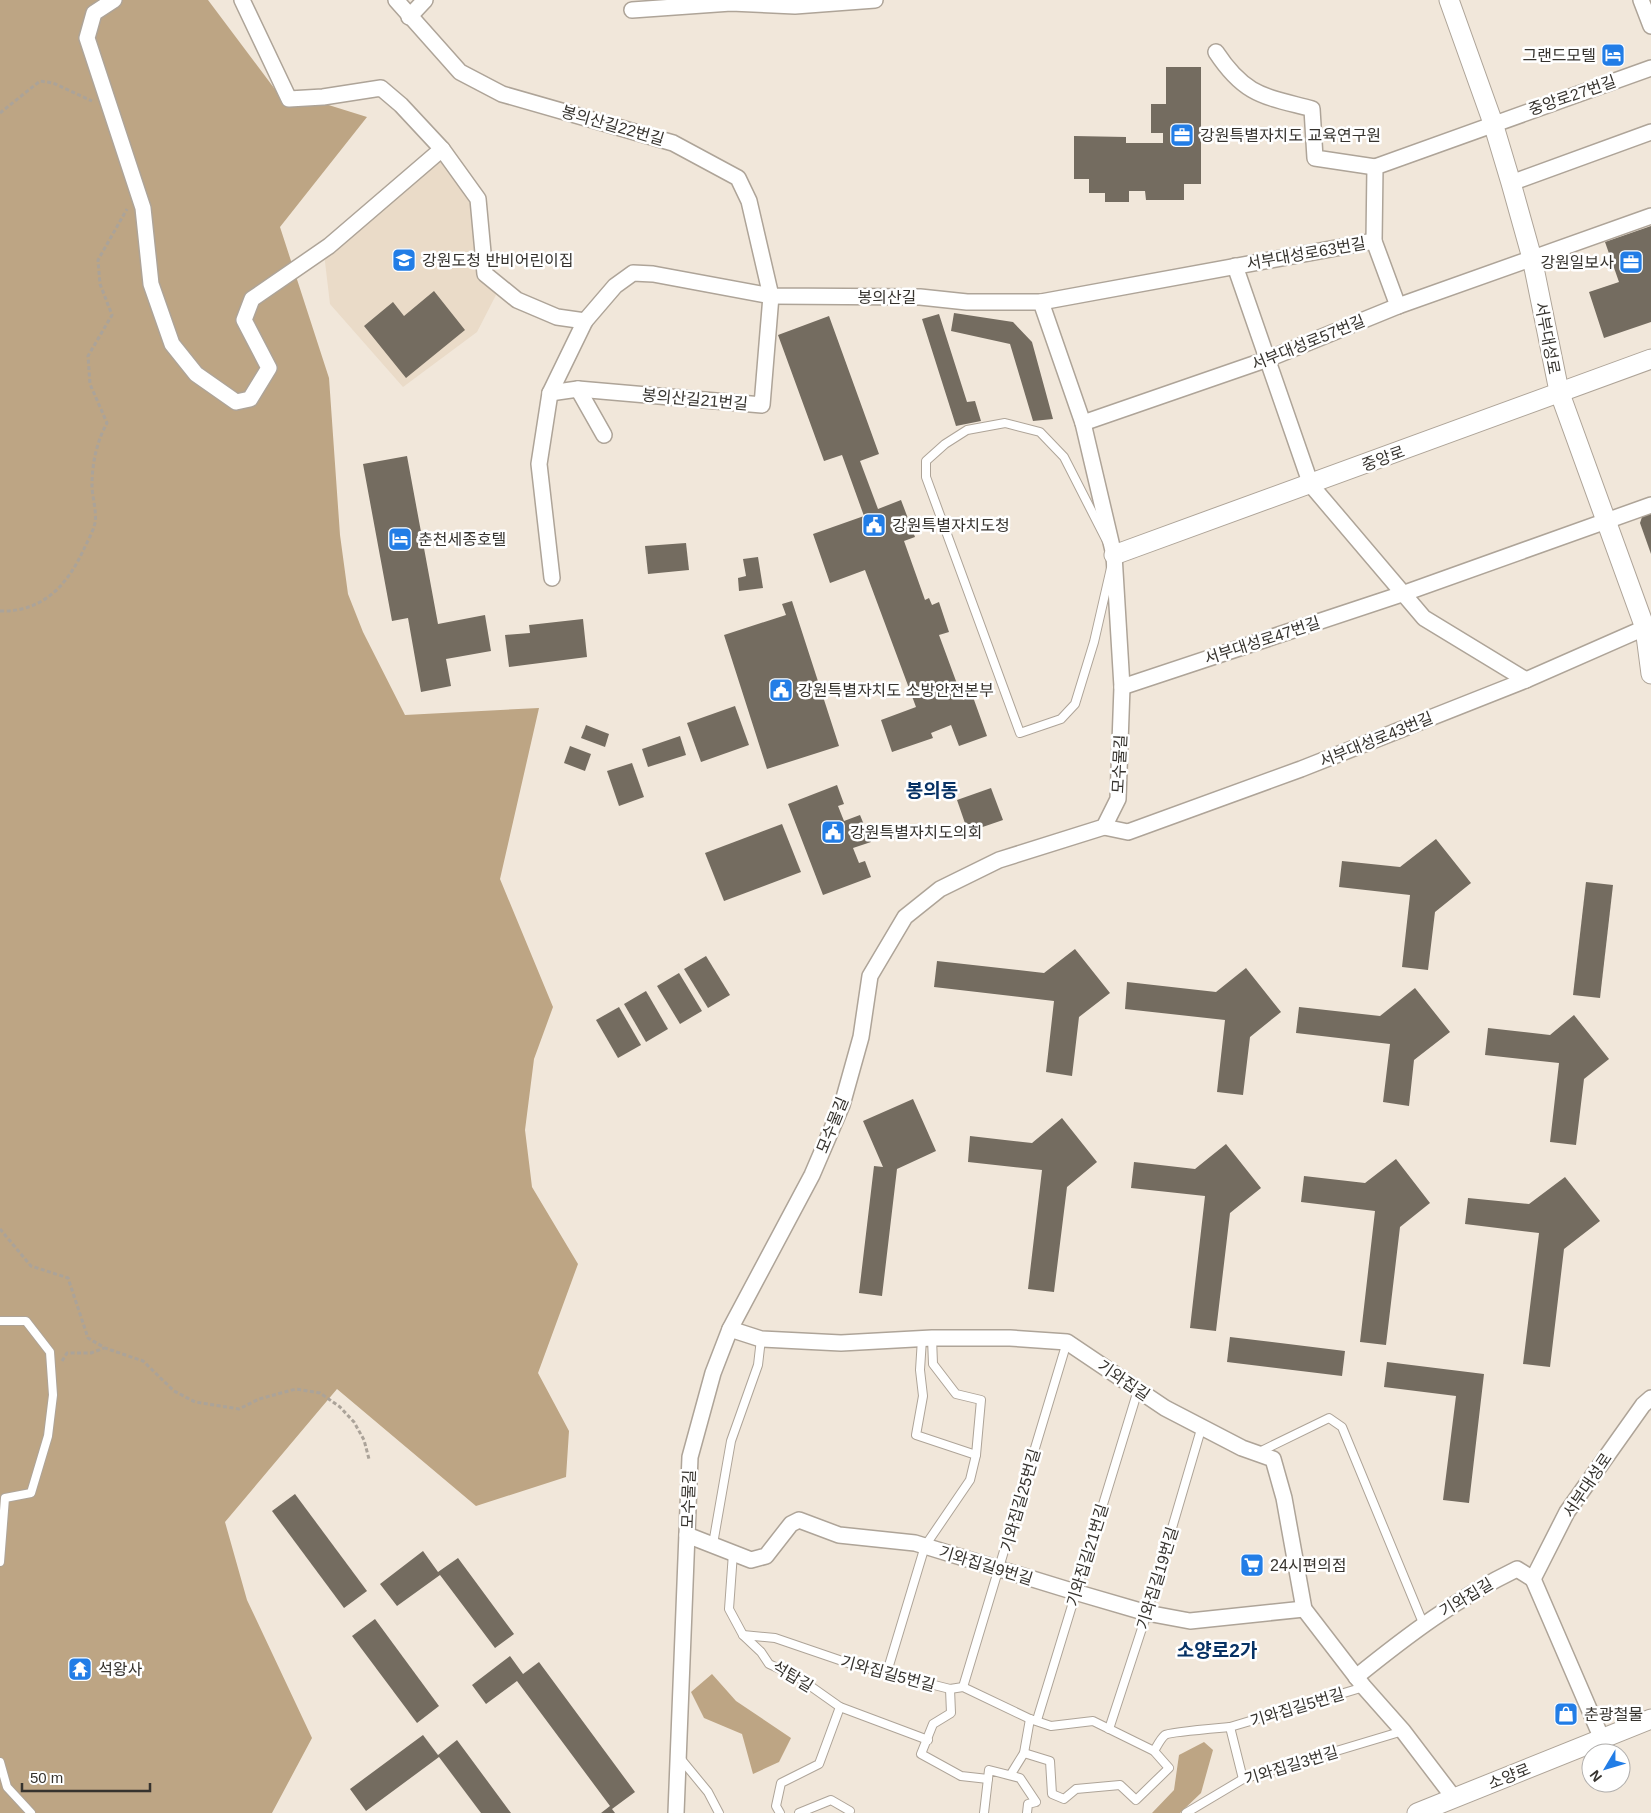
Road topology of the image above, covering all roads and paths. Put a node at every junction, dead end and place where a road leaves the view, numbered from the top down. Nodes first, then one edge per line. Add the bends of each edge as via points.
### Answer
1 (114, 0) edge
2 (242, 0) edge
3 (396, 0) edge
4 (425, 0) edge
5 (875, 0) edge
6 (1449, 0) edge
7 (1641, 0) edge
8 (632, 10) dead end
9 (409, 17) junction
10 (1651, 26) edge
11 (1216, 52) dead end
12 (1651, 68) edge
13 (110, 109) junction
14 (0, 113) edge
15 (1493, 123) junction
16 (1651, 132) edge
17 (442, 149) junction
18 (1375, 167) junction
19 (1512, 183) junction
20 (128, 207) dead end
21 (1651, 216) edge
22 (1374, 241) junction
23 (1532, 258) junction
24 (1236, 266) junction
25 (771, 296) junction
26 (1041, 302) junction
27 (1398, 306) junction
28 (585, 322) junction
29 (1268, 359) junction
30 (1651, 359) edge
31 (578, 389) junction
32 (1559, 391) junction
33 (548, 400) junction
34 (1083, 422) junction
35 (604, 436) dead end
36 (1311, 484) junction
37 (1651, 505) edge
38 (1606, 521) junction
39 (1114, 555) junction
40 (552, 578) dead end
41 (1402, 594) junction
42 (0, 611) edge
43 (1648, 626) edge
44 (1651, 674) edge
45 (1526, 680) junction
46 (1122, 686) junction
47 (1104, 827) junction
48 (0, 1229) edge
49 (0, 1321) edge
50 (730, 1329) junction
51 (761, 1339) junction
52 (927, 1339) junction
53 (1066, 1342) junction
54 (105, 1348) junction
55 (52, 1376) junction
56 (1138, 1390) junction
57 (1651, 1398) edge
58 (1202, 1426) junction
59 (1257, 1453) junction
60 (976, 1455) junction
61 (369, 1459) dead end
62 (687, 1535) junction
63 (713, 1544) junction
64 (925, 1546) junction
65 (733, 1553) junction
66 (0, 1562) edge
67 (999, 1569) junction
68 (1533, 1579) junction
69 (1075, 1592) junction
70 (1304, 1608) junction
71 (1147, 1612) junction
72 (1423, 1623) junction
73 (743, 1636) junction
74 (887, 1672) junction
75 (1360, 1682) junction
76 (964, 1687) junction
77 (950, 1689) junction
78 (840, 1707) junction
79 (1651, 1719) edge
80 (1034, 1720) junction
81 (1230, 1727) junction
82 (1109, 1728) junction
83 (1403, 1731) junction
84 (1602, 1739) junction
85 (928, 1740) junction
86 (1154, 1752) junction
87 (1024, 1753) junction
88 (680, 1758) junction
89 (0, 1762) edge
90 (1011, 1774) junction
91 (1243, 1778) junction
92 (988, 1779) junction
93 (1454, 1798) junction
94 (850, 1811) dead end
95 (31, 1813) edge
96 (676, 1813) edge
97 (719, 1813) edge
98 (780, 1813) edge
99 (799, 1813) edge
100 (984, 1813) edge
101 (1027, 1813) edge
102 (1186, 1813) edge
103 (1416, 1813) edge

1 - 13 street via 94,13 87,38
2 - 17 street via 289,99 381,88
3 - 9 street, 봉의산길22번길
4 - 9 street
5 - 8 street via 795,6 731,3
6 - 15 street, 서부대성로
7 - 10 street
9 - 25 street, 봉의산길22번길 via 460,72 502,94 673,143 738,178 749,201
11 - 18 street via 1229,72 1257,95 1312,109 1315,158
12 - 15 street, 중앙로27번길
13 - 14 path via 53,83 40,81
13 - 17 street via 143,208 152,284 172,344 196,374 236,402 250,399 269,368 244,320 252,299 330,246
15 - 18 street
15 - 19 street, 서부대성로
16 - 19 street
17 - 28 street via 478,199 486,274 517,300 557,317
18 - 22 street, 서부대성로63번길
19 - 23 street, 서부대성로
20 - 42 path via 98,260 100,284 112,315 88,356 90,384 107,423 98,440 92,485 95,522 75,569 57,592 40,604
21 - 23 street
22 - 24 street, 서부대성로63번길
22 - 27 street
23 - 27 street, 서부대성로57번길
23 - 32 street, 서부대성로
24 - 26 street, 서부대성로63번길
24 - 29 street
25 - 26 street, 봉의산길
25 - 28 street, 봉의산길 via 633,273 615,286
25 - 31 street, 봉의산길21번길 via 762,405
26 - 34 street
27 - 29 street, 서부대성로57번길
28 - 33 street, 봉의산길
29 - 34 street, 서부대성로57번길
29 - 36 street
30 - 32 street, 중앙로
31 - 33 street, 봉의산길21번길
31 - 35 street
32 - 36 street, 중앙로
32 - 38 street, 서부대성로
33 - 40 street, 봉의산길 via 539,464
34 - 39 street
36 - 39 street, 중앙로
36 - 41 street
37 - 38 street, 서부대성로47번길
38 - 41 street, 서부대성로47번길
38 - 43 street, 서부대성로
39 - 39 lane via 1064,457 1040,432 1005,423 967,430 926,461 926,477 1020,733 1062,719 1075,704 1094,642
39 - 46 street, 모수물길
41 - 45 street via 1424,618
41 - 46 street, 서부대성로47번길
43 - 44 street, 서부대성로
43 - 45 street, 서부대성로43번길
45 - 47 street, 서부대성로43번길 via 1128,832
46 - 47 street, 모수물길 via 1118,799
47 - 50 street, 모수물길 via 999,860 940,889 905,917 870,976 861,1037 842,1105 812,1175
48 - 54 path via 31,1266 68,1278 88,1338
49 - 55 lane via 26,1321 50,1352
50 - 51 street, 기와집길
50 - 62 street, 모수물길 via 713,1373 690,1457
51 - 52 street, 기와집길 via 841,1343
51 - 63 lane via 758,1366 731,1442
52 - 53 street, 기와집길 via 1010,1338
52 - 60 lane via 933,1364 956,1394 981,1400
52 - 60 lane via 920,1370 923,1396 916,1435
53 - 56 street, 기와집길
53 - 67 lane, 기와집길25번길
54 - 55 path via 91,1353 68,1353
54 - 61 path via 143,1361 174,1390 195,1402 239,1409 258,1399 296,1389 320,1394 340,1406 354,1422 364,1440
55 - 66 lane via 48,1436 31,1493 5,1498
56 - 58 street, 기와집길
56 - 69 lane, 기와집길21번길
57 - 68 street, 서부대성로 via 1567,1512
58 - 59 street, 기와집길
58 - 71 lane, 기와집길19번길
59 - 70 street, 기와집길 via 1273,1459 1284,1498
59 - 72 lane via 1329,1418 1342,1427
60 - 64 lane via 970,1480
62 - 63 street, 기와집길9번길
62 - 88 street, 모수물길
63 - 65 street, 기와집길9번길
64 - 65 street, 기와집길9번길 via 839,1535 799,1520 791,1524 766,1556 752,1560
64 - 67 street, 기와집길9번길
64 - 74 lane
65 - 73 lane, 석탑길 via 729,1609
67 - 69 street, 기와집길9번길
67 - 76 lane, 기와집길25번길
68 - 72 street, 기와집길 via 1517,1569
68 - 84 street
69 - 71 street, 기와집길9번길
69 - 80 lane, 기와집길21번길
70 - 71 street, 기와집길9번길 via 1190,1621
70 - 75 street, 기와집길
71 - 82 lane, 기와집길19번길
72 - 75 street, 기와집길
73 - 74 lane, 기와집길5번길 via 776,1638 851,1664
73 - 78 lane, 석탑길 via 769,1664 799,1678
74 - 77 lane, 기와집길5번길
75 - 81 lane, 기와집길5번길
75 - 83 street, 기와집길
76 - 77 lane, 기와집길5번길
76 - 80 lane
77 - 85 lane via 951,1713 933,1724
78 - 85 lane, 석탑길
78 - 98 lane via 819,1764 781,1783 776,1806
79 - 84 street, 소양로
80 - 82 lane via 1051,1726 1093,1720
80 - 87 lane
81 - 86 lane, 기와집길5번길 via 1171,1732 1164,1735
81 - 91 lane, 기와집길5번길
82 - 86 lane
83 - 91 lane, 기와집길3번길
83 - 93 street, 기와집길
84 - 93 street, 소양로
85 - 92 lane via 921,1754 961,1776
86 - 87 lane via 1169,1768 1136,1800 1120,1785 1076,1789 1064,1799 1052,1794 1050,1761
87 - 90 lane
88 - 96 street, 모수물길
88 - 97 lane via 708,1792
89 - 95 lane via 8,1787
90 - 92 lane via 990,1770
90 - 101 lane via 1020,1778 1036,1802 1028,1804
91 - 102 lane, 기와집길3번길
92 - 100 lane
93 - 103 street, 소양로
94 - 99 lane via 831,1800

